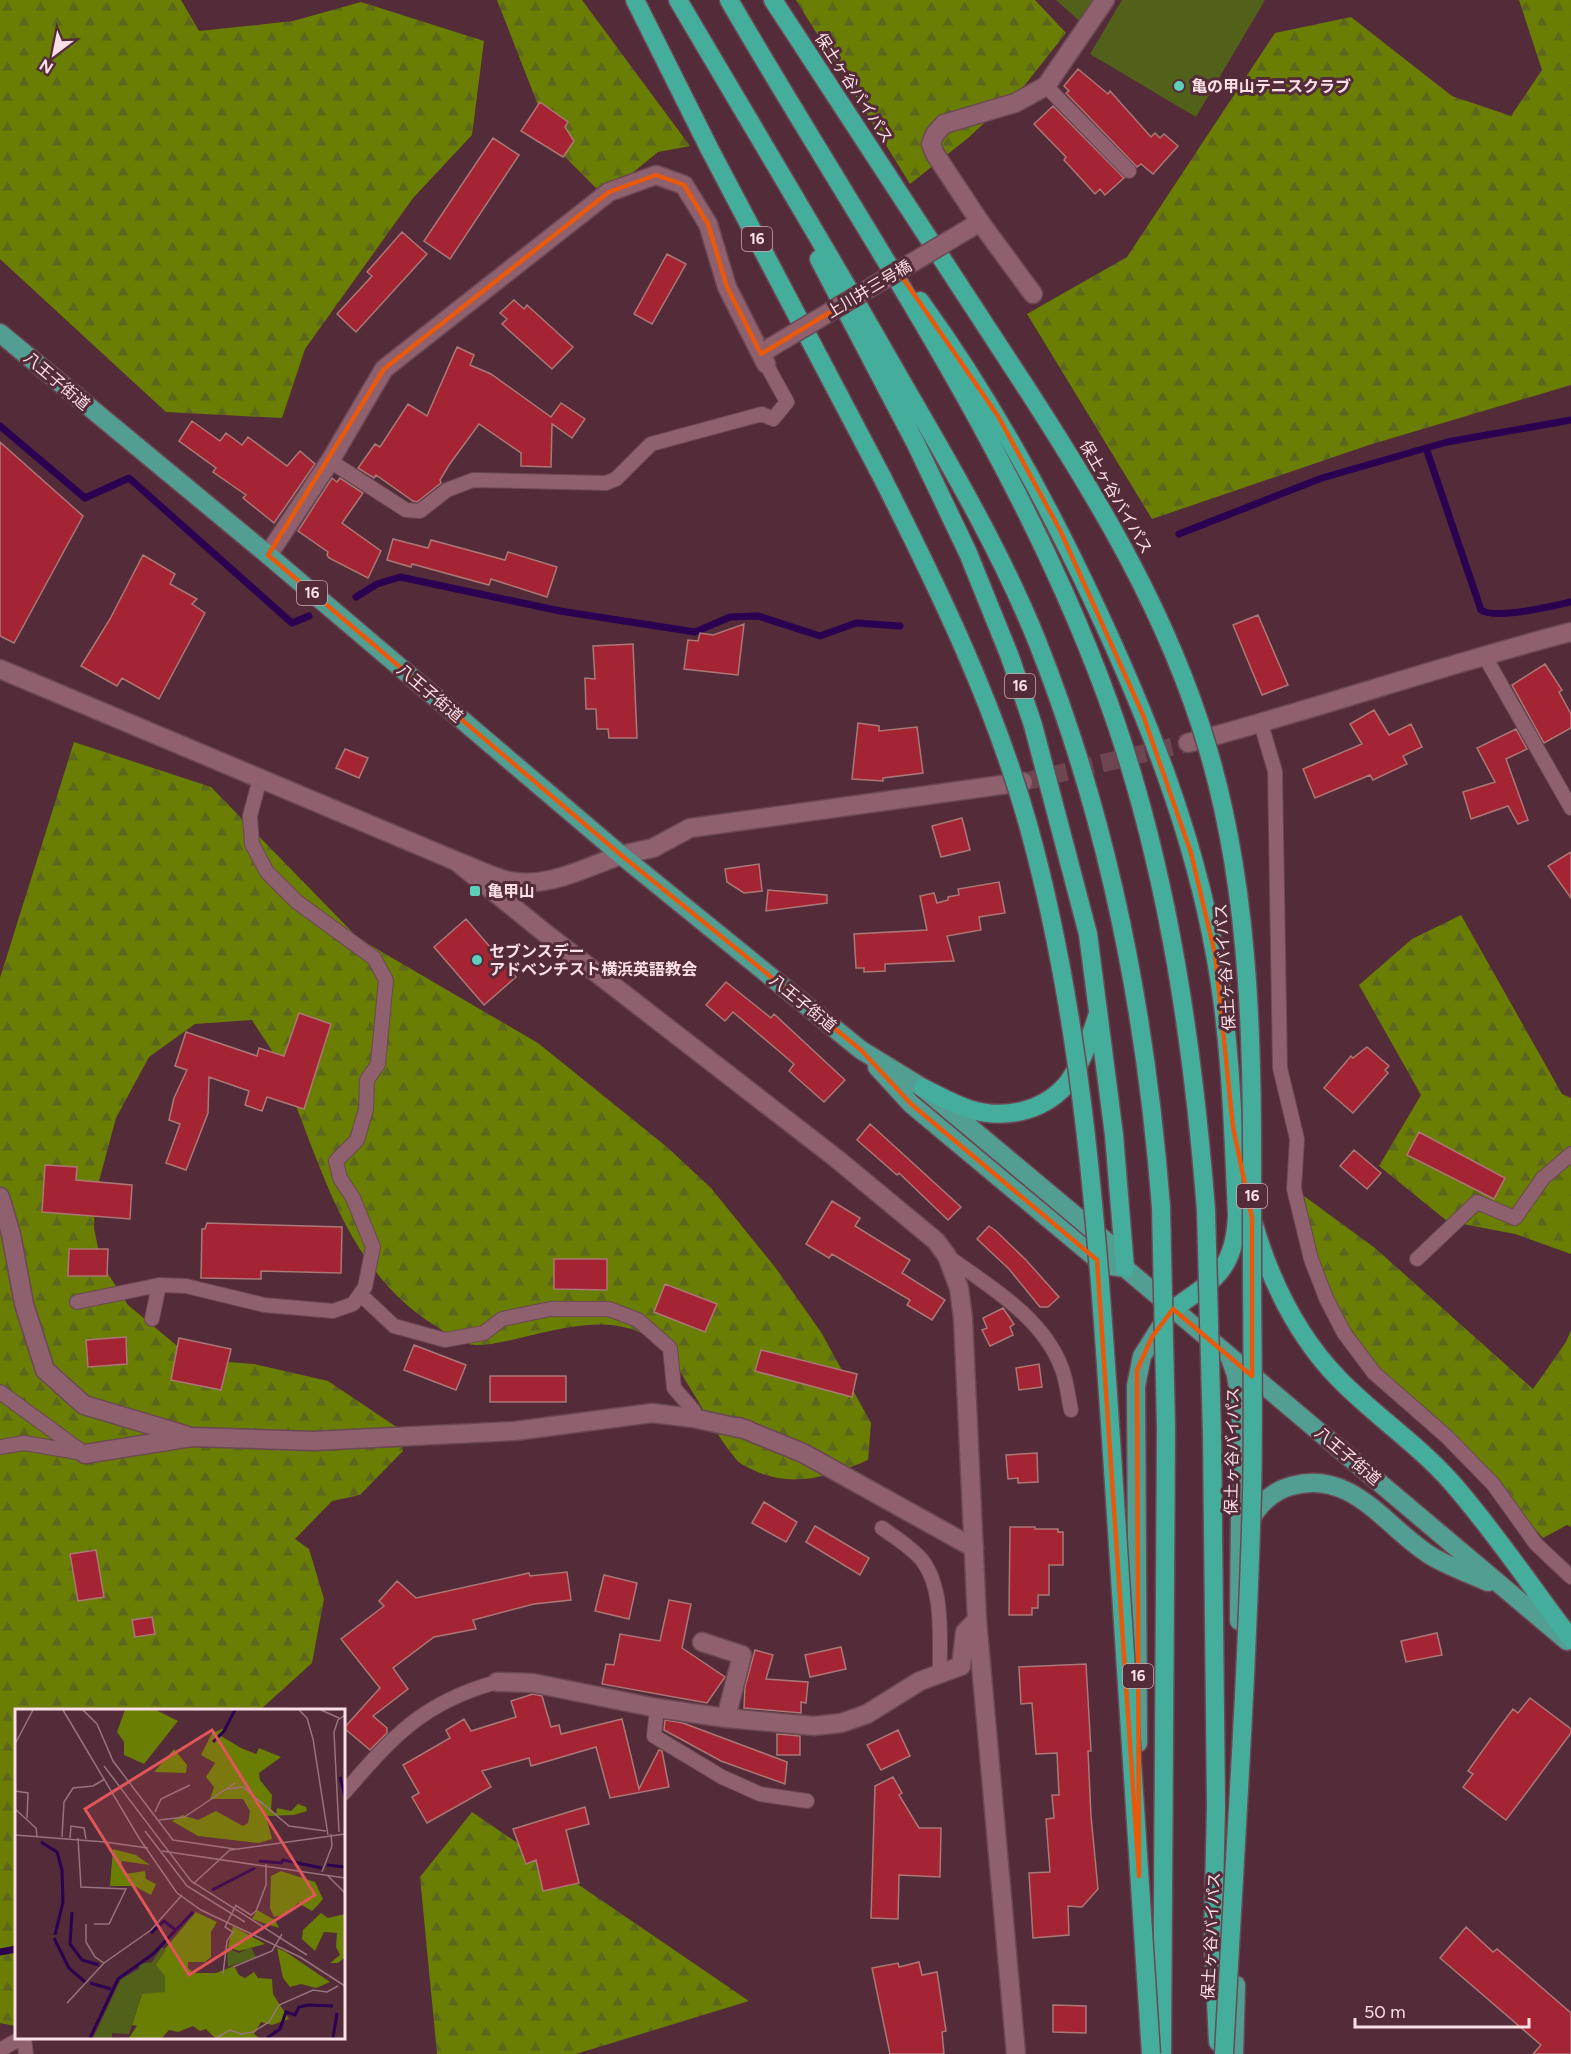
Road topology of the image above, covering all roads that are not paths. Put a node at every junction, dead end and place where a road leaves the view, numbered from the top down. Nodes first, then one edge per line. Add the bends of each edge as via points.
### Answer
1 (635, 0) edge
2 (678, 0) edge
3 (729, 0) edge
4 (773, 0) edge
5 (1105, 0) edge
6 (1046, 86) junction
7 (766, 150) junction
8 (1129, 171) dead end
9 (857, 215) junction
10 (975, 225) junction
11 (1032, 294) dead end
12 (0, 333) edge
13 (765, 356) junction
14 (330, 461) junction
15 (268, 555) junction
16 (1571, 632) edge
17 (1484, 654) junction
18 (0, 669) edge
19 (1261, 724) junction
20 (1188, 743) tunnel mouth
21 (260, 778) junction
22 (1023, 782) tunnel mouth
23 (1571, 808) edge
24 (621, 855) junction
25 (456, 861) junction
26 (1100, 1010) junction
27 (861, 1050) junction
28 (923, 1088) junction
29 (1233, 1127) junction
30 (1571, 1154) edge
31 (0, 1197) edge
32 (947, 1256) junction
33 (1417, 1259) dead end
34 (1125, 1268) junction
35 (159, 1286) junction
36 (360, 1294) junction
37 (77, 1302) dead end
38 (1173, 1309) junction
39 (152, 1318) dead end
40 (1230, 1358) junction
41 (0, 1392) edge
42 (1071, 1410) dead end
43 (694, 1411) joint
44 (748, 1430) junction
45 (192, 1437) junction
46 (3, 1445) edge
47 (85, 1454) junction
48 (882, 1528) dead end
49 (1240, 1546) junction
50 (974, 1548) junction
51 (1571, 1577) edge
52 (1506, 1590) junction
53 (977, 1620) junction
54 (702, 1642) dead end
55 (1571, 1642) edge
56 (940, 1675) junction
57 (497, 1682) joint
58 (657, 1708) junction
59 (726, 1718) junction
60 (345, 1792) edge
61 (807, 1801) dead end
62 (19, 2039) edge
63 (23, 2039) edge
64 (0, 2050) edge
65 (26, 2054) edge
66 (1016, 2054) edge
67 (1143, 2054) edge
68 (1151, 2054) edge
69 (1162, 2054) edge
70 (1219, 2054) edge
71 (1224, 2054) edge
72 (1234, 2054) edge

1 - 68 highway, 16, bridge via 952,618 1006,755 1029,828 1060,956 1085,1125 1105,1348
2 - 7 highway, 16
3 - 9 highway, 16
4 - 71 highway, 保土ヶ谷バイパス / 16, bridge via 1025,386 1122,543 1177,660 1220,791 1239,897 1249,1023 1252,1165 1252,1489
5 - 6 street
6 - 8 lane
6 - 10 street via 1015,103 944,124 935,134 931,144 935,154
7 - 26 highway, 16 via 825,273 921,454 968,553 1010,657 1072,869 1088,934
7 - 69 highway, 16, bridge via 932,434 1036,638 1090,799 1129,953 1146,1056 1161,1207 1166,1428
9 - 29 highway, 16 via 942,331 998,417 1060,530 1143,715 1191,853 1215,954
9 - 70 highway, 16, bridge via 974,414 1040,542 1084,640 1116,723 1140,804 1178,964 1206,1210 1216,1806 1213,1939
10 - 11 street
10 - 13 street, 上川井三号橋, bridge
12 - 15 highway, 八王子街道 / 16
13 - 14 lane via 787,402 773,419 762,414 651,444 616,480 606,483 473,480 447,490 420,511 406,510
13 - 14 street via 727,287 708,224 684,185 656,175 609,192 384,369
14 - 15 street
15 - 24 highway, 八王子街道 / 16
16 - 17 street
17 - 19 street
17 - 23 lane
18 - 21 street
19 - 20 street
19 - 51 lane via 1275,771 1280,1068 1297,1139 1294,1189 1311,1259 1344,1333 1374,1373 1446,1436 1493,1484 1536,1544
21 - 25 street
21 - 36 lane via 250,816 252,844 267,872 297,902 374,958 386,980 378,1064 367,1080 366,1109 357,1140 336,1161 340,1178 353,1198 373,1247
22 - 24 street via 690,828 652,849
24 - 25 street via 536,882 509,881
24 - 27 highway, 八王子街道 / 16
25 - 32 street via 837,1159 922,1228
26 - 28 highway via 1085,1050 1066,1084 1045,1103 1019,1113 995,1115 969,1109
26 - 34 highway, 16
27 - 28 highway, 八王子街道 / 16
27 - 34 highway, 八王子街道 / 16 via 910,1104 1095,1258 1104,1265
28 - 34 highway, 八王子街道 / 16 via 1113,1247
29 - 38 highway, 16 via 1237,1215 1230,1258 1218,1276
29 - 55 highway, 16 via 1247,1200 1264,1257 1282,1299 1314,1351 1453,1484
30 - 33 lane via 1543,1178 1515,1218 1477,1202
31 - 45 street via 24,1304 45,1370 84,1405
32 - 42 lane via 1006,1299 1046,1338 1062,1369
32 - 50 street via 959,1288 963,1318
34 - 38 highway, 八王子街道 / 16
35 - 36 lane via 186,1286 264,1305 333,1311 353,1304
35 - 37 lane
35 - 39 lane
36 - 43 lane via 394,1326 445,1340 484,1333 502,1319 550,1309 609,1309 638,1320 670,1348 674,1388
38 - 40 highway, 八王子街道 / 16
38 - 67 highway, 16 via 1142,1356 1136,1386
40 - 49 highway, 16 via 1241,1408
40 - 52 highway, 八王子街道 / 16
41 - 47 lane
43 - 44 street
44 - 45 street via 652,1413 514,1431 313,1441
44 - 50 street via 803,1453
45 - 47 street
46 - 47 lane via 24,1443
48 - 56 lane via 907,1545 923,1562 933,1582
49 - 52 highway, 16 via 1249,1522 1263,1502 1284,1488 1322,1483 1339,1486 1360,1497 1433,1557
49 - 72 highway, 16 via 1240,1824
50 - 53 street
52 - 55 highway, 八王子街道 / 16
53 - 56 street via 965,1632 962,1666
53 - 66 street
54 - 59 street via 742,1655
56 - 59 street via 920,1681 867,1714 841,1724 814,1726
57 - 58 street via 533,1683
57 - 60 lane via 464,1691 425,1712 390,1740
58 - 59 street
58 - 61 lane via 654,1736 722,1777 760,1794
62 - 64 lane
63 - 65 lane

